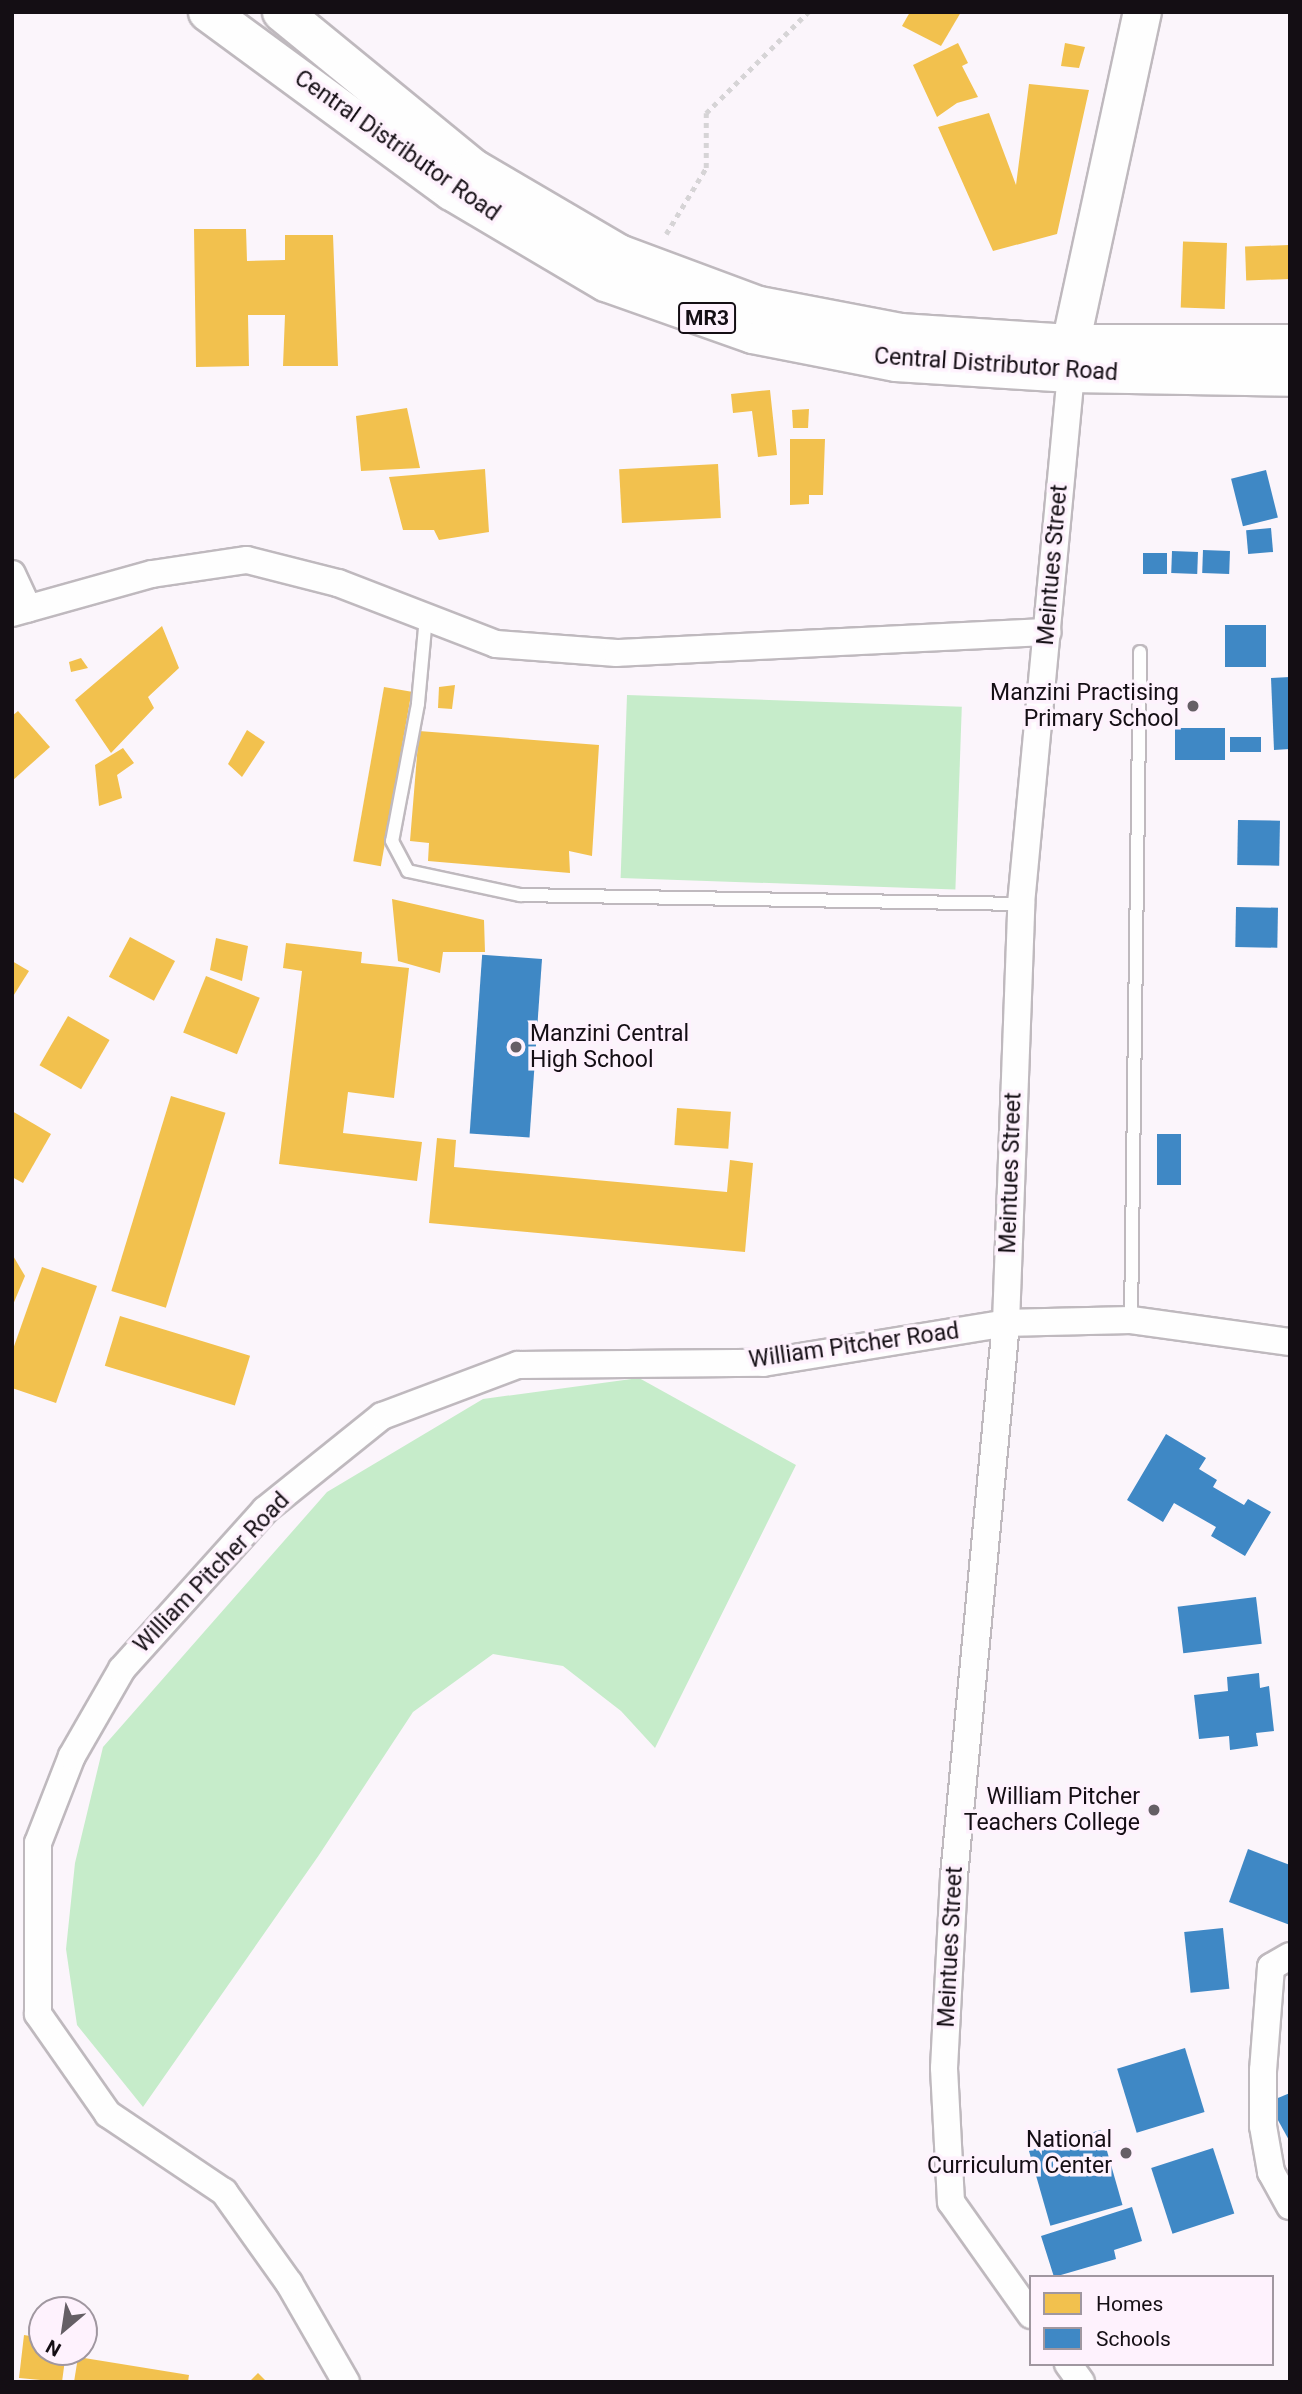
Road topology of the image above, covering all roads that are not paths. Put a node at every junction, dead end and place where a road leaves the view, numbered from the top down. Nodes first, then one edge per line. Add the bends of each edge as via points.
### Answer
1 (208, 12) edge
2 (1142, 12) edge
3 (292, 15) edge
4 (267, 55) junction
5 (1290, 344) edge
6 (1071, 358) junction
7 (1290, 377) edge
8 (12, 574) edge
9 (20, 611) edge
10 (426, 617) junction
11 (1047, 632) junction
12 (1140, 652) dead end
13 (1021, 904) junction
14 (1131, 1320) junction
15 (1006, 1323) junction
16 (1290, 1342) edge
17 (1290, 1956) edge
18 (1290, 2206) edge
19 (1029, 2312) edge
20 (1069, 2366) edge
21 (346, 2382) edge
22 (1081, 2382) edge

1 - 4 highway, Central Distributor Road / MR3
2 - 6 street, Meintues Street
3 - 4 street
3 - 6 highway, Central Distributor Road / MR3 via 474,169 619,254 759,306
4 - 6 highway, Central Distributor Road / MR3 via 452,191 606,282 753,334 896,362
5 - 6 highway, Central Distributor Road / MR3
6 - 7 highway, Central Distributor Road / MR3
6 - 11 street, Meintues Street
8 - 9 street
9 - 10 street via 152,574 247,561 338,583
10 - 11 street via 496,644 617,653
10 - 13 lane via 418,704 392,841 408,871 520,895
11 - 13 street, Meintues Street
12 - 14 lane
13 - 15 street, Meintues Street
14 - 15 street, William Pitcher Road
14 - 16 street, William Pitcher Road
15 - 19 street, Meintues Street via 954,1876 944,2068 951,2202
15 - 21 street, William Pitcher Road via 763,1363 518,1365 382,1416 265,1510 121,1669 72,1756 38,1843 38,2014 107,2113 224,2192 289,2283
17 - 18 street via 1271,1967 1263,2070 1263,2126 1271,2172
20 - 22 street

